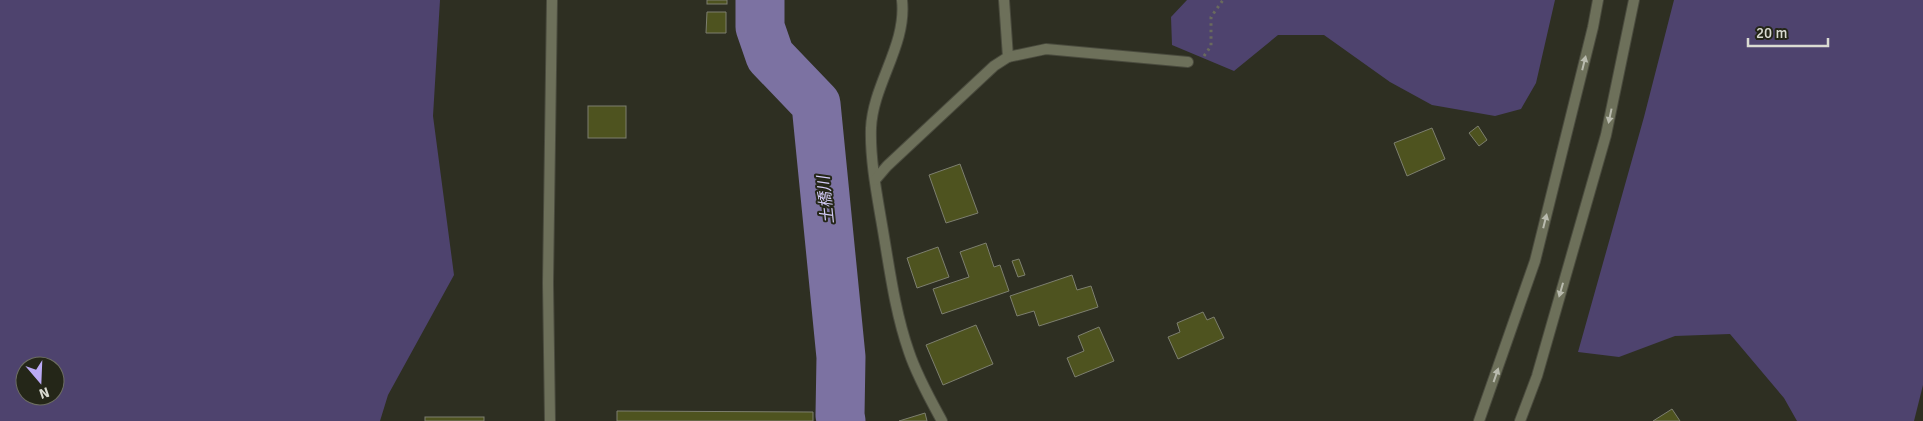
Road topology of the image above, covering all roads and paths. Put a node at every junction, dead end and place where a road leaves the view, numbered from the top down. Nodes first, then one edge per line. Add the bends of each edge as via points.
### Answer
1 (552, 0) edge
2 (902, 0) edge
3 (1004, 0) edge
4 (1223, 0) edge
5 (1598, 0) edge
6 (1634, 0) edge
7 (1008, 57) junction
8 (1188, 62) joint
9 (875, 180) junction
10 (550, 421) edge
11 (942, 421) edge
12 (1479, 421) edge
13 (1520, 421) edge

1 - 10 street via 548,283
2 - 9 street via 897,44 876,100 871,128
3 - 7 street
4 - 8 path via 1212,17 1211,46 1204,56
12 -> 5 street via 1535,261
6 -> 13 street via 1606,134 1537,376
7 - 8 street via 1046,49
7 - 9 street via 994,66
9 - 11 street via 897,316 909,354

